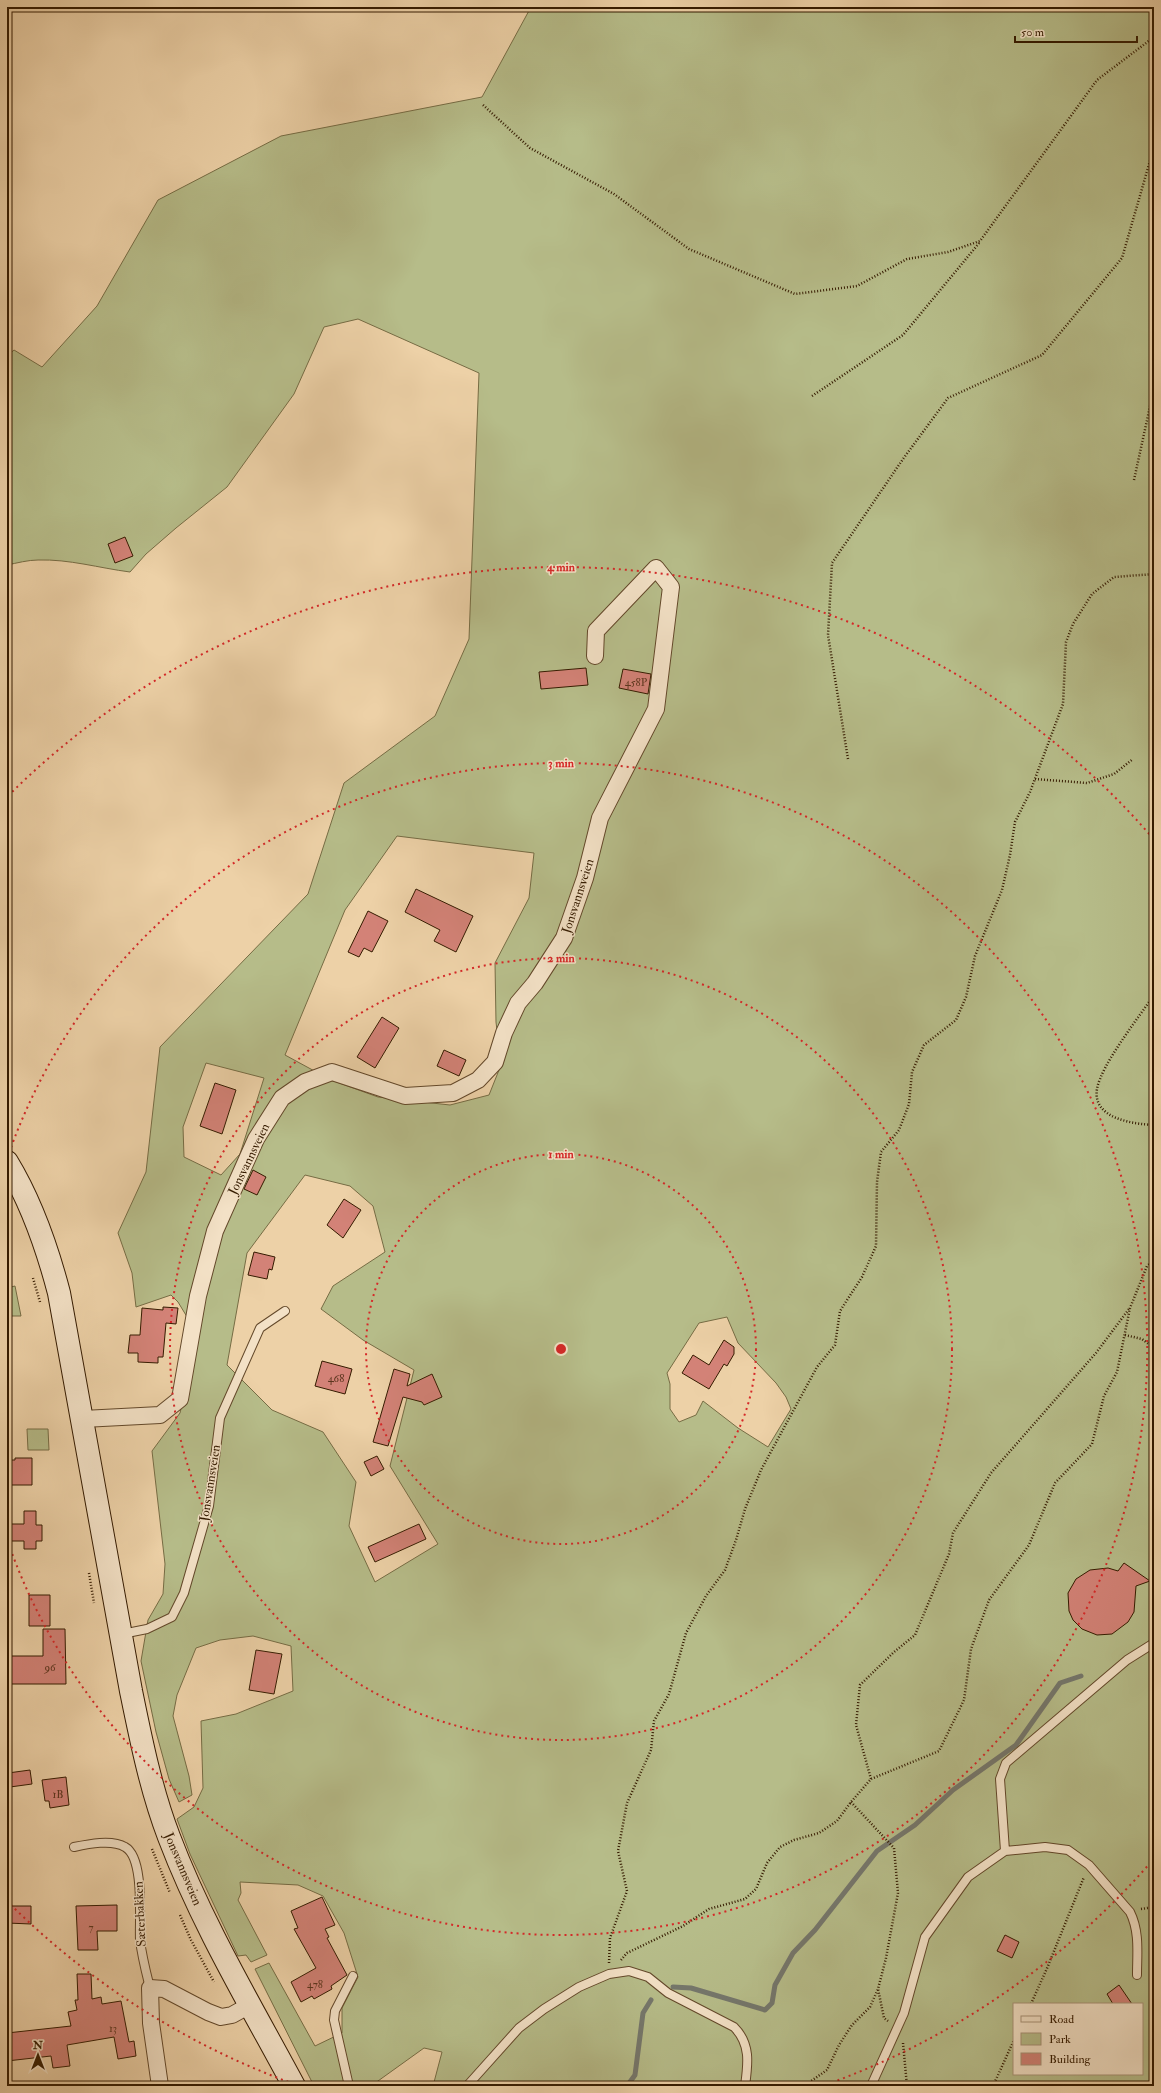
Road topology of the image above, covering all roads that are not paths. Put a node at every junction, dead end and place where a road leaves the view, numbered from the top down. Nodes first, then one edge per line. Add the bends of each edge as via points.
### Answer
1 (596, 656) dead end
2 (7, 1162) edge
3 (284, 1311) dead end
4 (83, 1419) junction
5 (121, 1634) junction
6 (1154, 1643) edge
7 (74, 1847) dead end
8 (1004, 1851) junction
9 (1137, 1975) dead end
10 (353, 1976) dead end
11 (150, 1988) junction
12 (250, 2005) junction
13 (160, 2086) edge
14 (294, 2086) edge
15 (349, 2086) edge
16 (467, 2086) edge
17 (745, 2086) edge
18 (871, 2086) edge

1 - 4 street, Jonsvannsveien via 596,631 656,568 671,587 656,709 600,818 585,878 564,938 535,983 518,1003 504,1033 495,1062 478,1080 453,1093 405,1096 332,1072 305,1082 282,1098 256,1139 216,1231 198,1296 180,1399 160,1416
2 - 4 main road, Jonsvannsveien via 29,1204 49,1259
3 - 5 lane, Jonsvannsveien via 260,1328 220,1418 209,1506 184,1593 172,1617 147,1629
4 - 5 main road, Jonsvannsveien
5 - 12 main road, Jonsvannsveien via 145,1757 169,1837 203,1915
6 - 8 lane via 1127,1660 1006,1763 1000,1779
7 - 11 lane, Sæterbakken via 112,1843 125,1847 132,1854 139,1884 142,1958
8 - 9 lane via 1045,1847 1068,1850 1089,1865 1135,1921
8 - 18 lane via 968,1877 925,1937 904,2013
10 - 15 lane via 335,2011 334,2020
11 - 12 street via 164,1989 222,2017 232,2015
11 - 13 street, Sæterbakken via 151,2023
12 - 14 main road, Jonsvannsveien
16 - 17 lane via 519,2028 544,2009 579,1987 609,1974 629,1971 648,1977 668,1993 734,2027 742,2035 746,2047 748,2063

